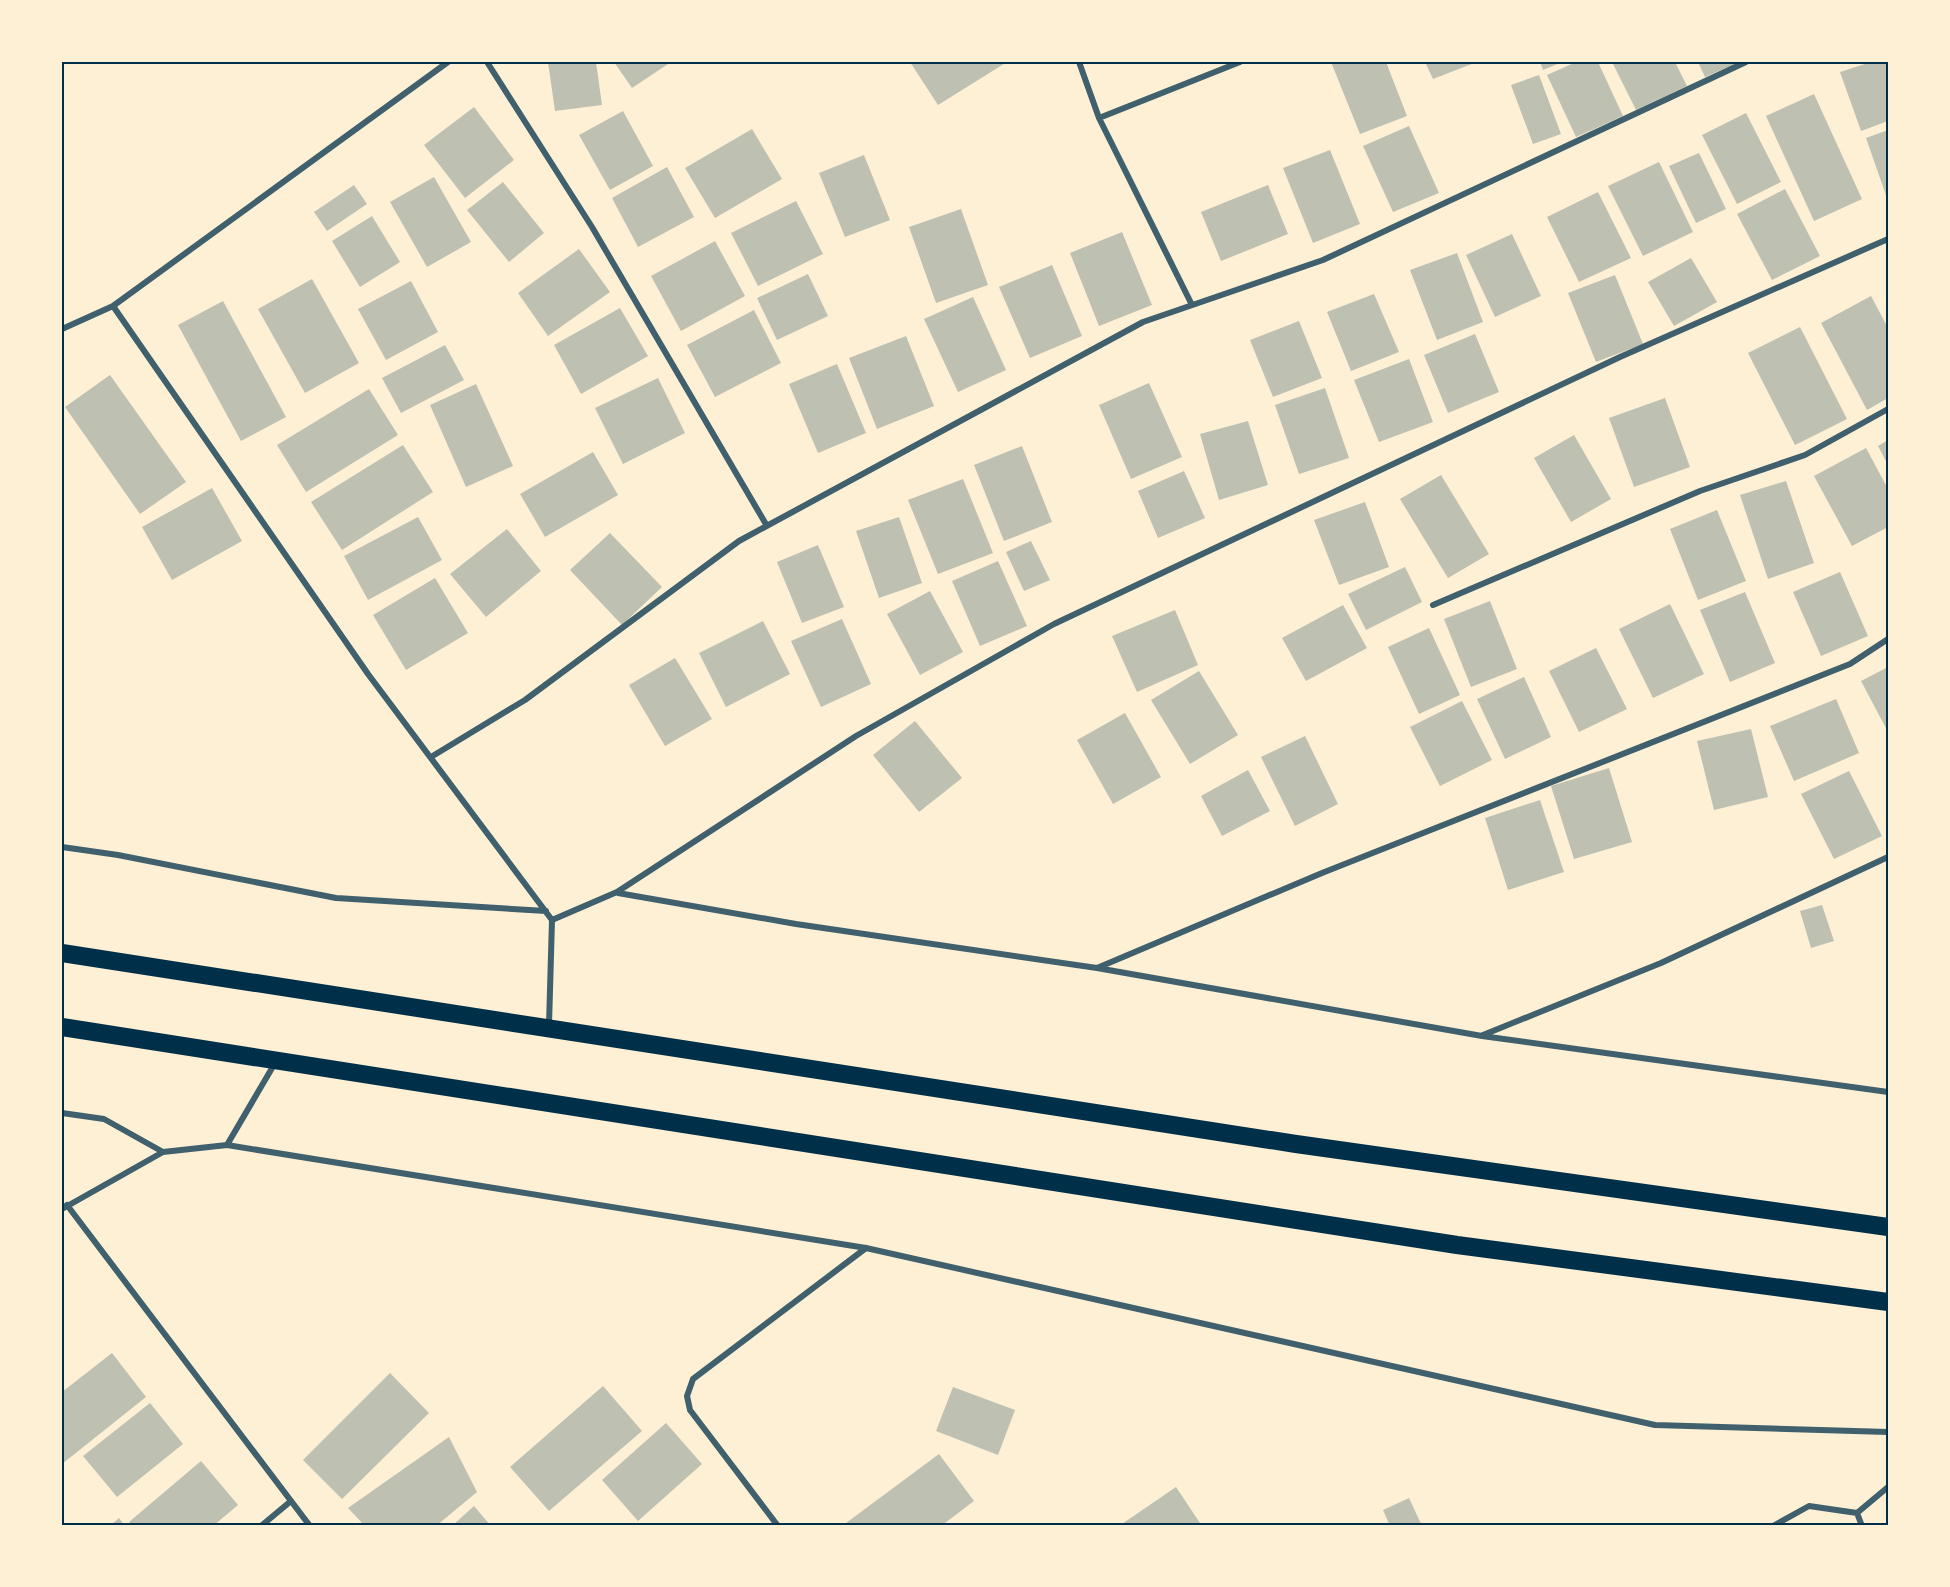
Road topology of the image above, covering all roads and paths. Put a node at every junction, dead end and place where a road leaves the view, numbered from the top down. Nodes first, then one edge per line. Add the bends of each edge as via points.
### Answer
1 (448, 62) edge
2 (487, 62) edge
3 (1079, 62) edge
4 (1240, 62) edge
5 (1746, 62) edge
6 (1099, 118) junction
7 (1888, 239) edge
8 (1192, 305) junction
9 (113, 306) junction
10 (62, 329) edge
11 (1888, 409) edge
12 (766, 526) junction
13 (1433, 605) dead end
14 (1888, 639) edge
15 (431, 757) junction
16 (62, 847) edge
17 (1888, 857) edge
18 (617, 892) junction
19 (546, 911) junction
20 (552, 920) junction
21 (62, 953) edge
22 (1097, 968) junction
23 (62, 1027) edge
24 (549, 1027) junction
25 (1482, 1036) junction
26 (277, 1060) junction
27 (1888, 1092) edge
28 (62, 1113) edge
29 (227, 1145) junction
30 (163, 1152) junction
31 (64, 1207) edge
32 (1888, 1227) edge
33 (866, 1248) junction
34 (1888, 1302) edge
35 (1888, 1432) edge
36 (1888, 1487) edge
37 (291, 1501) junction
38 (1857, 1513) junction
39 (261, 1526) edge
40 (310, 1526) edge
41 (778, 1526) edge
42 (1773, 1526) edge
43 (1862, 1526) edge

1 - 9 street
2 - 12 street via 598,237
3 - 6 street
4 - 6 street
5 - 8 street via 1323,260
6 - 8 street
7 - 18 street via 1620,357 1054,624 856,735
8 - 12 street via 1143,322
9 - 10 street
9 - 15 street via 368,674
11 - 13 street via 1805,455 1700,491
12 - 15 street via 739,541 525,700
14 - 22 street via 1850,664 1333,868
15 - 19 street
16 - 19 street via 336,898
17 - 25 street via 1661,963
18 - 20 street
18 - 22 street via 796,924
19 - 20 street
20 - 24 street
21 - 24 highway
22 - 25 street
23 - 26 highway
24 - 32 highway via 1296,1144
25 - 27 street
26 - 29 street
26 - 34 highway via 1457,1245
28 - 30 street via 104,1119
29 - 30 street
29 - 33 street
30 - 31 street
31 - 37 street
33 - 35 street via 1655,1425
33 - 41 street via 693,1379 687,1396 690,1410
36 - 38 street
37 - 39 street
37 - 40 street
38 - 42 street via 1809,1506
38 - 43 street

